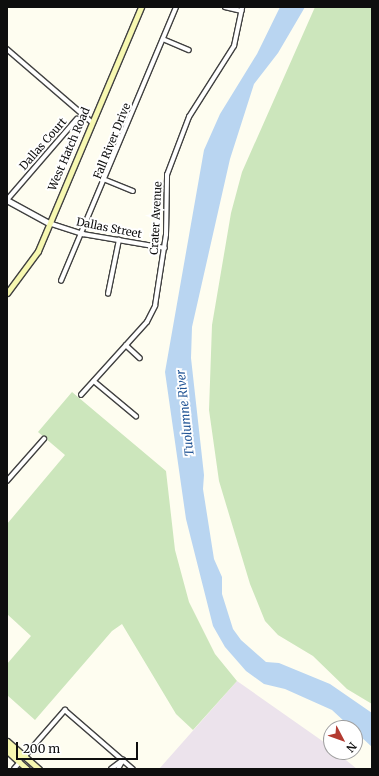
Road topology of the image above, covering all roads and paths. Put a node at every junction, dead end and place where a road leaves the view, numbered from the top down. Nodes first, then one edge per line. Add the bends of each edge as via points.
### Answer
1 (140, 7) edge
2 (176, 7) edge
3 (225, 7) edge
4 (242, 9) edge
5 (163, 39) junction
6 (7, 49) edge
7 (189, 50) dead end
8 (76, 119) dead end
9 (92, 122) junction
10 (106, 180) junction
11 (133, 191) dead end
12 (7, 200) edge
13 (49, 223) junction
14 (83, 234) junction
15 (119, 240) junction
16 (165, 248) junction
17 (61, 281) dead end
18 (7, 293) edge
19 (108, 294) dead end
20 (126, 345) junction
21 (140, 358) dead end
22 (94, 381) junction
23 (81, 395) dead end
24 (136, 416) dead end
25 (44, 439) dead end
26 (7, 481) edge
27 (7, 741) edge
28 (7, 746) edge
29 (7, 751) edge
30 (25, 756) junction
31 (123, 760) junction
32 (20, 762) junction
33 (14, 769) edge
34 (27, 769) edge
35 (39, 769) edge
36 (111, 769) edge
37 (118, 769) edge
38 (133, 769) edge

1 - 9 main road, West Hatch Road
2 - 5 street, Fall River Drive
3 - 4 street
4 - 16 street, Crater Avenue via 234,46 189,117 167,175
5 - 7 street
5 - 10 street, Fall River Drive
6 - 9 street
8 - 12 street, Dallas Court
9 - 13 main road, West Hatch Road
10 - 11 street
10 - 14 street, Fall River Drive
12 - 13 street, Dallas Street
13 - 14 street, Dallas Street
13 - 18 main road, West Hatch Road via 35,256
14 - 15 street, Dallas Street
14 - 17 street, Fall River Drive
15 - 16 street, Dallas Street
15 - 19 street
16 - 20 street, Crater Avenue via 155,306 150,317
20 - 21 street
20 - 22 street, Crater Avenue
22 - 23 street, Crater Avenue
22 - 24 street
25 - 26 street
27 - 30 main road
28 - 30 main road via 22,758
29 - 32 main road
30 - 31 street via 65,710
30 - 35 main road
31 - 36 street
31 - 37 street
31 - 38 street
32 - 33 street
32 - 34 main road

